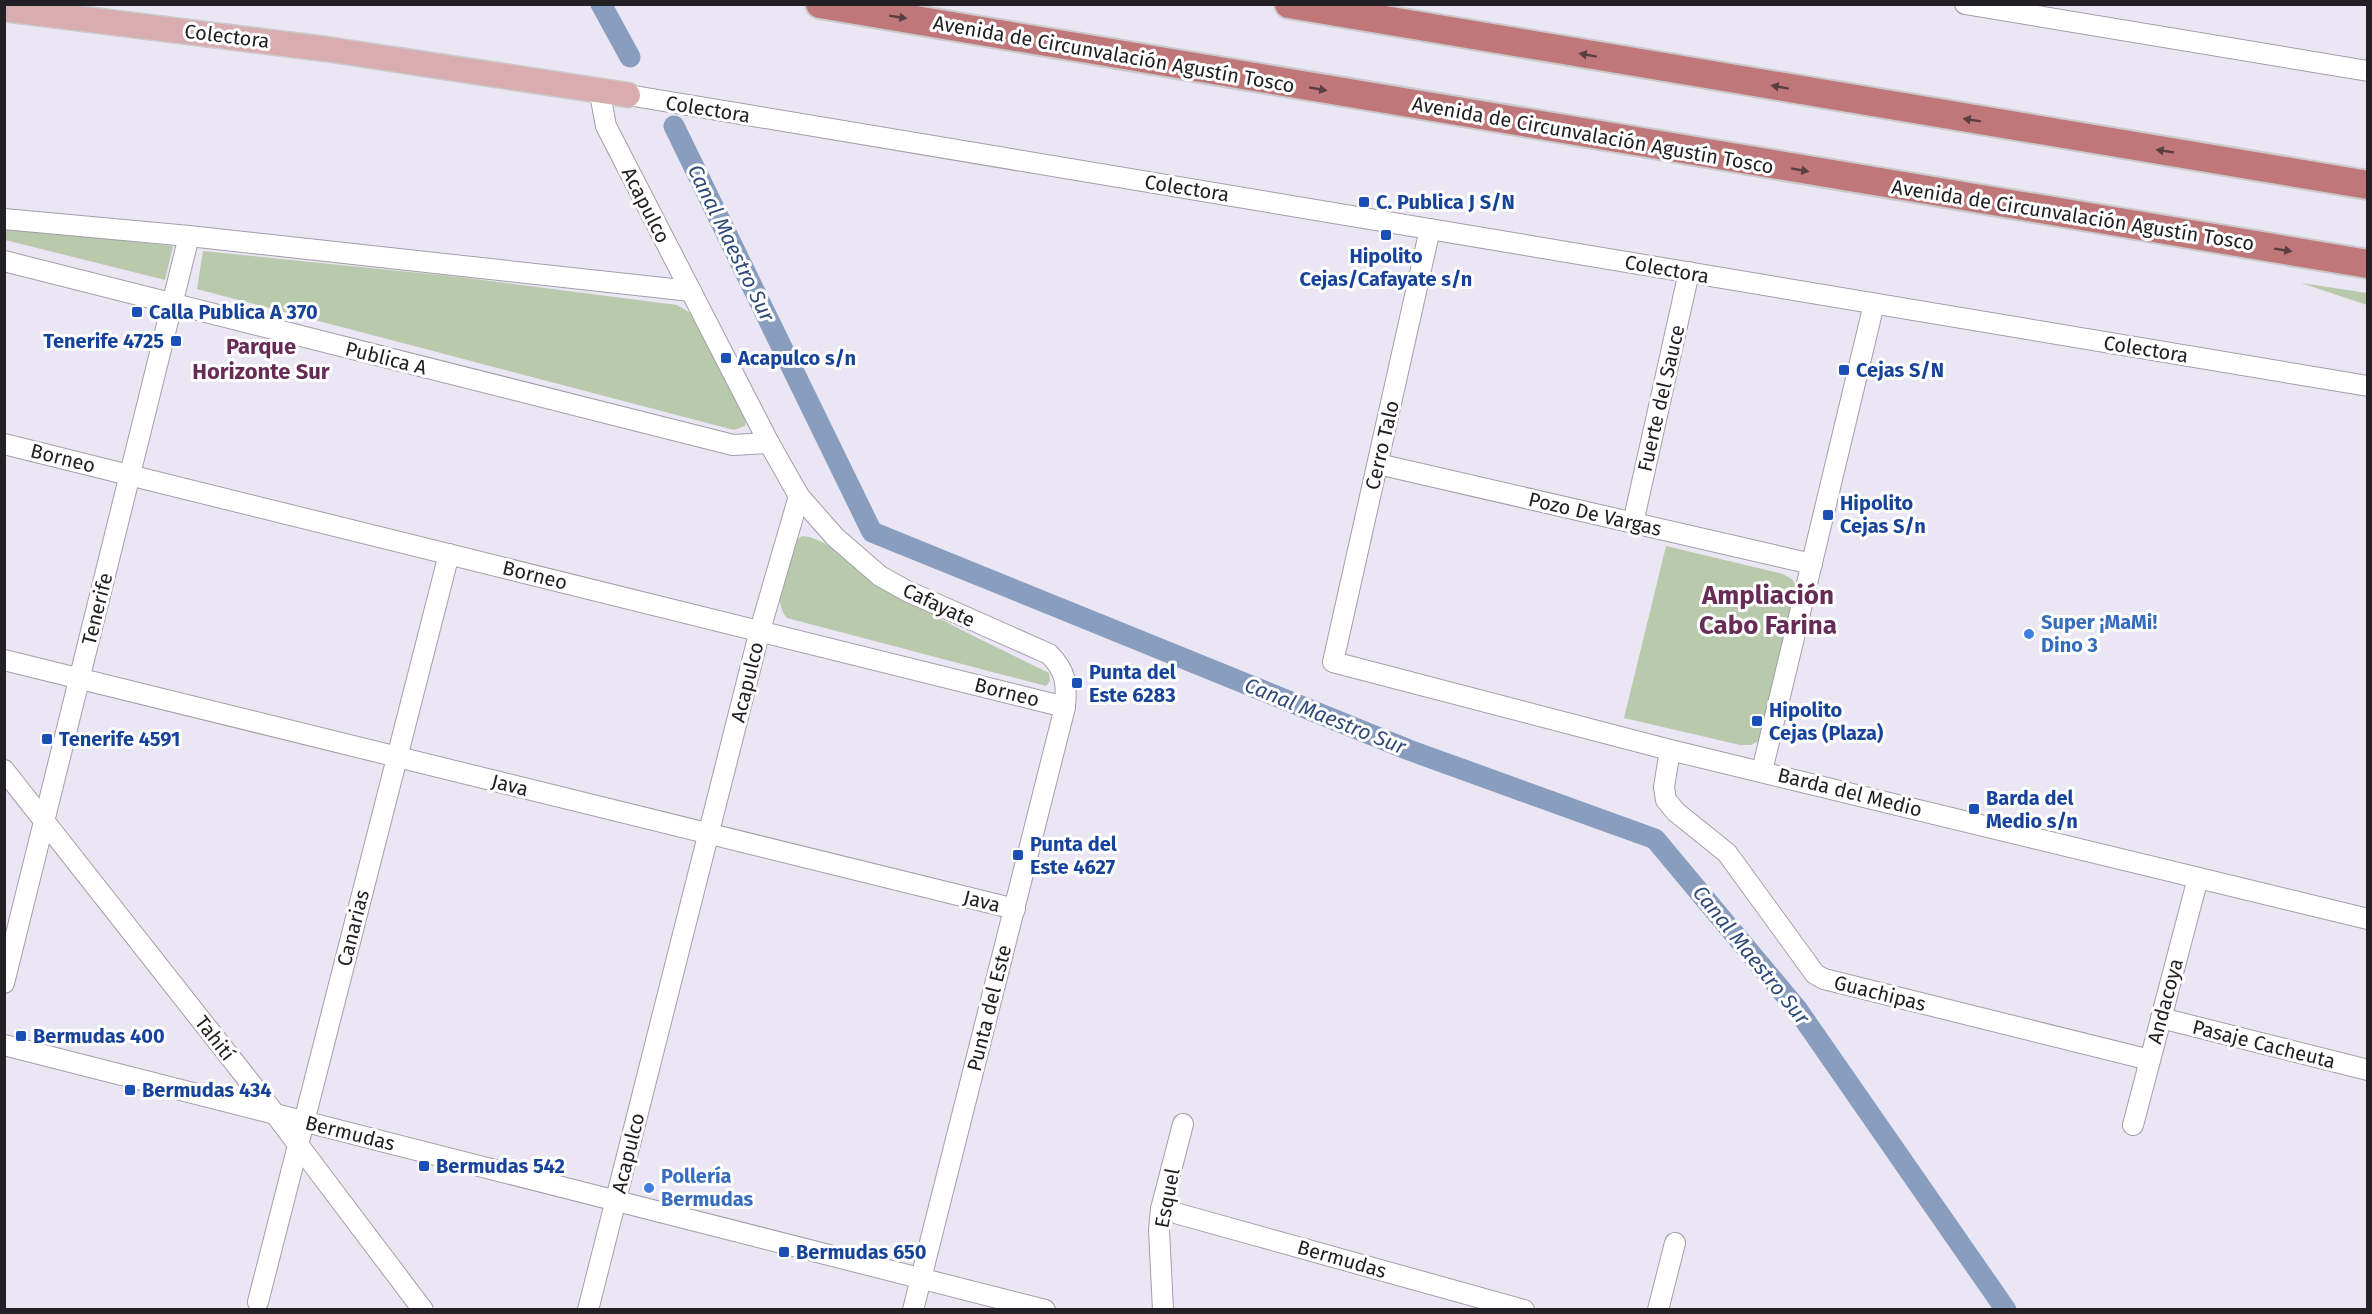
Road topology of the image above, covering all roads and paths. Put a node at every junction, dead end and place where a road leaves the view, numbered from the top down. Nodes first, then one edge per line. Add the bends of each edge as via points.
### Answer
1 (819, 4) edge
2 (1289, 4) edge
3 (1965, 4) edge
4 (4, 9) edge
5 (2367, 71) edge
6 (598, 89) junction
7 (628, 95) joint
8 (2213, 159) junction
9 (2367, 165) edge
10 (2367, 185) edge
11 (4, 219) edge
12 (1430, 229) junction
13 (189, 236) junction
14 (4, 261) edge
15 (2367, 264) edge
16 (1689, 272) junction
17 (691, 291) junction
18 (1874, 303) junction
19 (172, 304) junction
20 (2367, 386) edge
21 (769, 443) junction
22 (4, 444) edge
23 (1378, 464) junction
24 (130, 474) junction
25 (799, 496) junction
26 (1633, 523) junction
27 (448, 554) junction
28 (1812, 564) junction
29 (760, 630) junction
30 (4, 660) edge
31 (1334, 662) joint
32 (80, 679) junction
33 (1065, 707) junction
34 (1671, 750) junction
35 (397, 757) junction
36 (4, 770) edge
37 (1762, 771) junction
38 (44, 822) junction
39 (709, 834) junction
40 (2198, 878) junction
41 (1015, 909) junction
42 (2367, 919) edge
43 (4, 983) edge
44 (2161, 1018) junction
45 (4, 1045) edge
46 (2150, 1060) junction
47 (2367, 1070) edge
48 (275, 1114) junction
49 (304, 1122) junction
50 (1184, 1124) dead end
51 (2133, 1125) dead end
52 (298, 1145) junction
53 (616, 1201) junction
54 (1161, 1209) junction
55 (1675, 1243) dead end
56 (921, 1278) junction
57 (258, 1302) dead end
58 (423, 1310) edge
59 (588, 1310) edge
60 (912, 1310) edge
61 (1045, 1310) edge
62 (1163, 1310) edge
63 (1524, 1310) edge
64 (1658, 1310) edge

1 -> 15 highway, Avenida de Circunvalación Agustín Tosco
8 -> 2 highway
3 - 5 street
4 - 6 main road, Colectora via 326,49
6 - 7 main road, Colectora
6 - 17 street, Acapulco via 606,126
7 - 12 street, Colectora
8 - 9 highway
8 - 10 highway
11 - 13 street
12 - 16 street, Colectora
12 - 23 street, Cerro Talo
13 - 17 street
13 - 19 street, Tenerife
14 - 19 street, Publica A
16 - 18 street, Colectora
16 - 26 street, Fuerte del Sauce
17 - 21 street, Acapulco
18 - 20 street, Colectora
18 - 28 street
19 - 21 street, Publica A via 733,445
19 - 24 street, Tenerife
21 - 25 street, Acapulco
22 - 24 street, Borneo
23 - 26 street, Pozo De Vargas
23 - 31 street, Cerro Talo
24 - 27 street, Borneo
24 - 32 street, Tenerife
25 - 29 street, Acapulco
25 - 33 street, Cafayate via 835,537 880,576 1049,654 1062,667 1067,682
26 - 28 street, Pozo De Vargas
27 - 29 street, Borneo
27 - 35 street, Canarias
28 - 37 street
29 - 33 street, Borneo
29 - 39 street, Acapulco
30 - 32 street, Java
31 - 34 street, Barda del Medio
32 - 35 street, Java
32 - 38 street, Tenerife
33 - 41 street, Punta del Este
34 - 37 street, Barda del Medio
34 - 46 street, Guachipas via 1664,787 1666,800 1726,853 1815,974
35 - 39 street, Java
35 - 49 street, Canarias
36 - 38 street, Tahití
37 - 40 street, Barda del Medio
38 - 43 street, Tenerife
38 - 48 street, Tahití
39 - 41 street, Java
39 - 53 street, Acapulco
40 - 42 street, Barda del Medio
40 - 44 street, Andacoya
41 - 56 street, Punta del Este
44 - 46 street, Andacoya
44 - 47 street, Pasaje Cacheuta
45 - 48 street, Bermudas
46 - 51 street, Andacoya
48 - 49 street, Bermudas
48 - 52 street, Tahití
49 - 52 street, Canarias
49 - 53 street, Bermudas
50 - 54 street, Esquel
52 - 57 street, Canarias
52 - 58 street, Tahití
53 - 56 street, Bermudas
53 - 59 street, Acapulco
54 - 62 street, Esquel
54 - 63 street, Bermudas
55 - 64 street
56 - 60 street, Punta del Este
56 - 61 street, Bermudas

